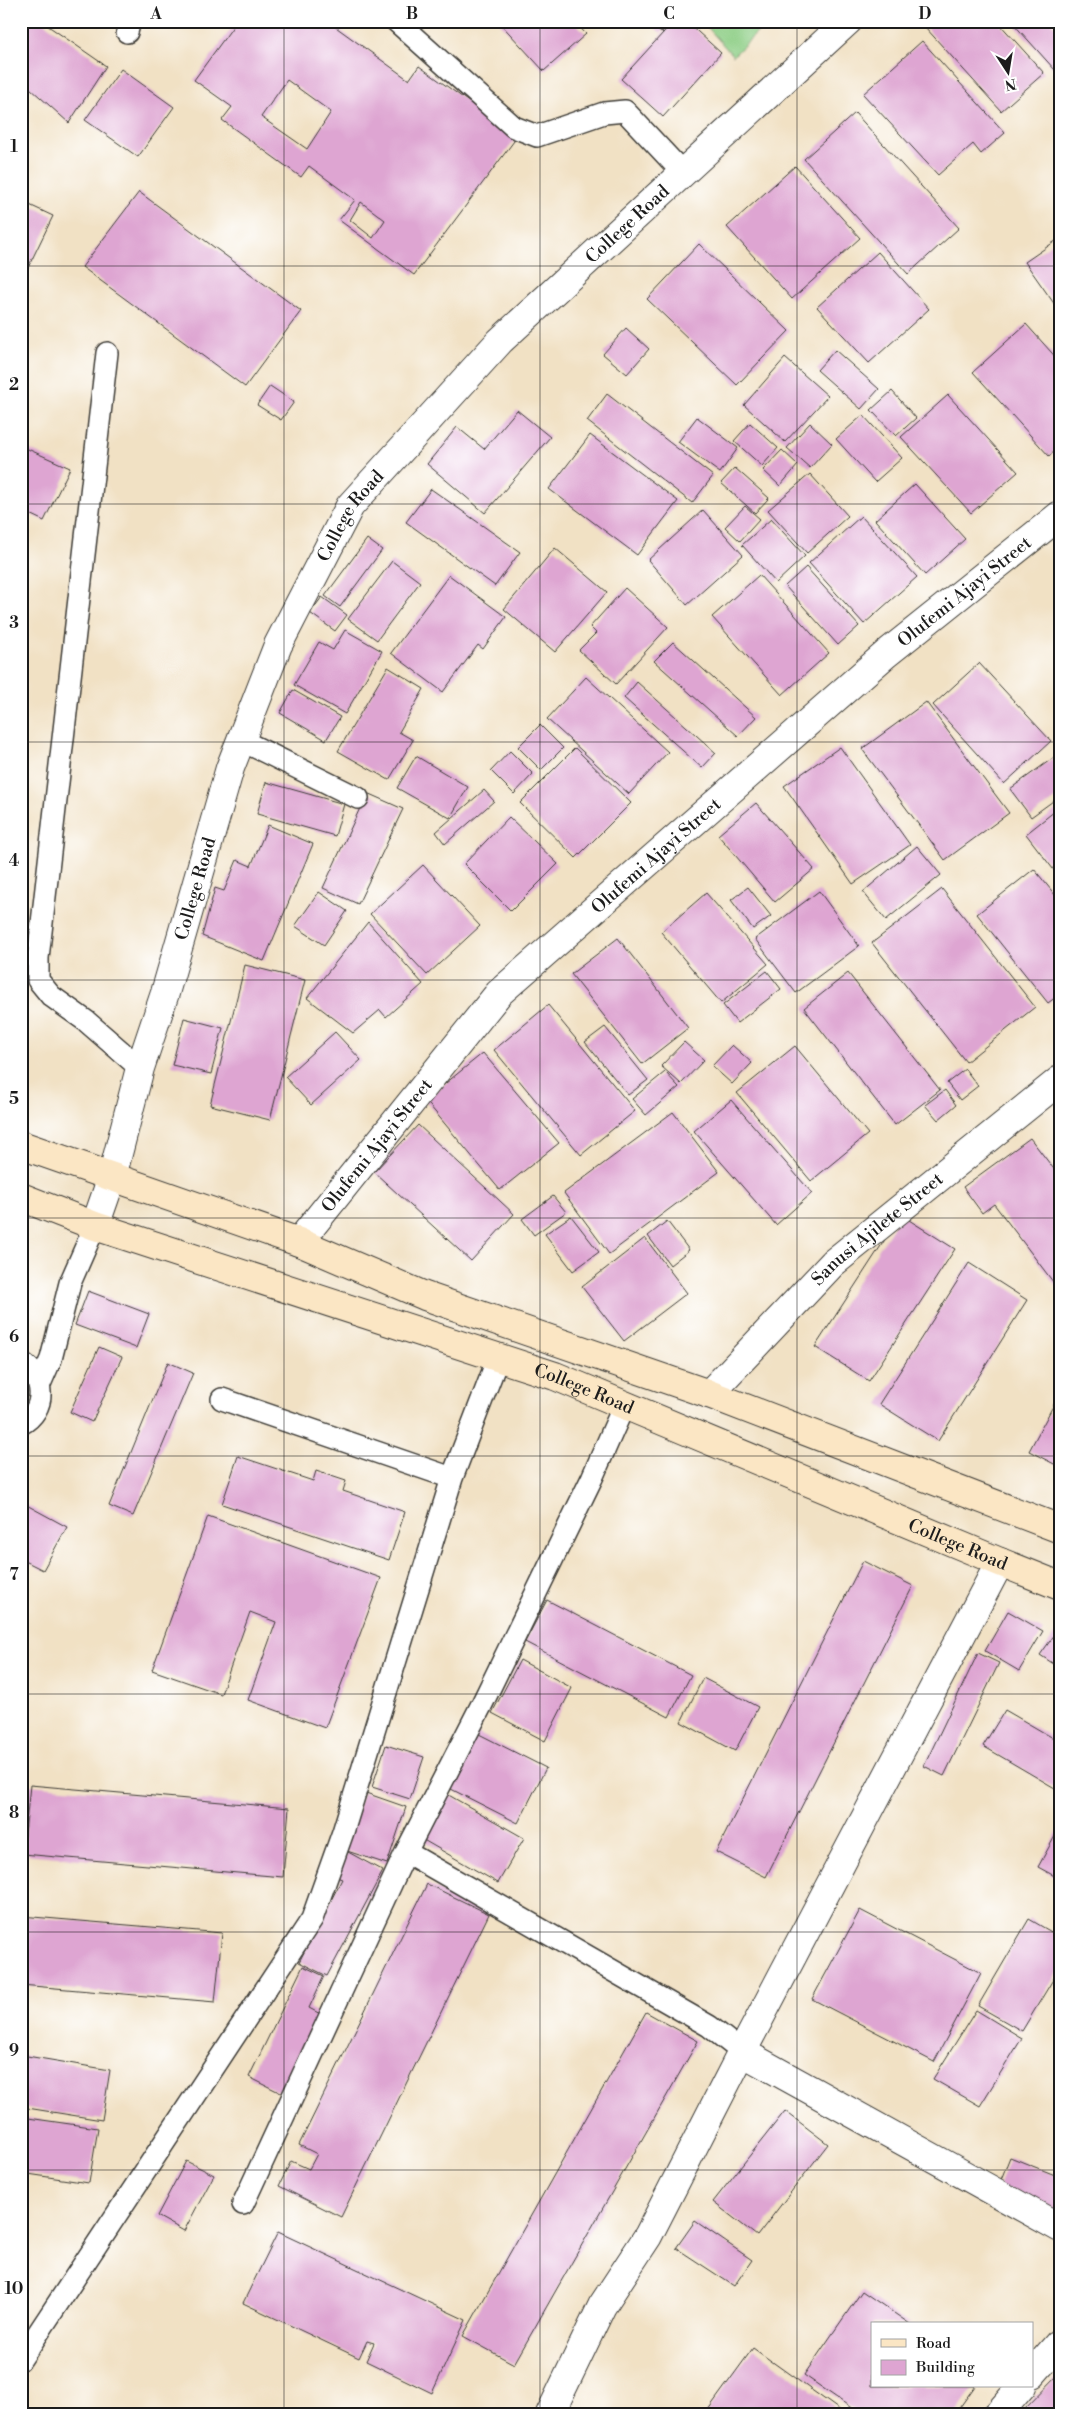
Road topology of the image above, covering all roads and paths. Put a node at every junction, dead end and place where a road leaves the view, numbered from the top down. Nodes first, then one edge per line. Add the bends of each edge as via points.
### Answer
1 (396, 21) edge
2 (848, 21) edge
3 (683, 173) junction
4 (107, 354) dead end
5 (1060, 515) edge
6 (241, 740) junction
7 (358, 798) dead end
8 (140, 1068) junction
9 (1060, 1080) edge
10 (21, 1145) edge
11 (112, 1177) junction
12 (21, 1197) edge
13 (95, 1226) junction
14 (299, 1242) junction
15 (498, 1358) junction
16 (21, 1362) edge
17 (40, 1384) junction
18 (709, 1394) junction
19 (222, 1400) dead end
20 (625, 1403) junction
21 (21, 1424) edge
22 (452, 1478) junction
23 (1060, 1529) edge
24 (1000, 1562) junction
25 (1060, 1586) edge
26 (406, 1852) junction
27 (742, 2052) junction
28 (243, 2204) dead end
29 (1060, 2228) edge
30 (1060, 2342) edge
31 (21, 2359) edge
32 (1034, 2372) edge
33 (1020, 2388) edge
34 (550, 2414) edge
35 (998, 2414) edge

1 - 3 lane via 514,127 537,136 604,113 626,111
2 - 3 street, College Road
3 - 6 street, College Road via 500,340 350,506 278,645
4 - 8 lane via 38,980 51,996 86,1021
5 - 14 street, Olufemi Ajayi Street via 886,654 499,993
6 - 7 lane
6 - 8 street, College Road
8 - 11 street, College Road
9 - 18 street, Sanusi Ajilete Street via 833,1263
10 - 11 main road, College Road
11 - 13 street, College Road
11 - 14 main road, College Road
12 - 13 main road, College Road
13 - 15 main road, College Road
13 - 17 lane via 70,1283 52,1359
14 - 18 main road, College Road via 425,1296
15 - 20 main road, College Road
15 - 22 lane
16 - 17 lane via 33,1372
17 - 21 lane via 41,1398 36,1410
18 - 23 main road, College Road
19 - 22 lane
20 - 24 main road, College Road
20 - 26 lane via 481,1706
22 - 31 lane via 343,1832 312,1919
24 - 25 main road, College Road
24 - 27 street
26 - 27 lane via 709,2026
26 - 28 lane
27 - 29 street
27 - 34 street via 648,2236 602,2306
30 - 32 street
33 - 35 street

